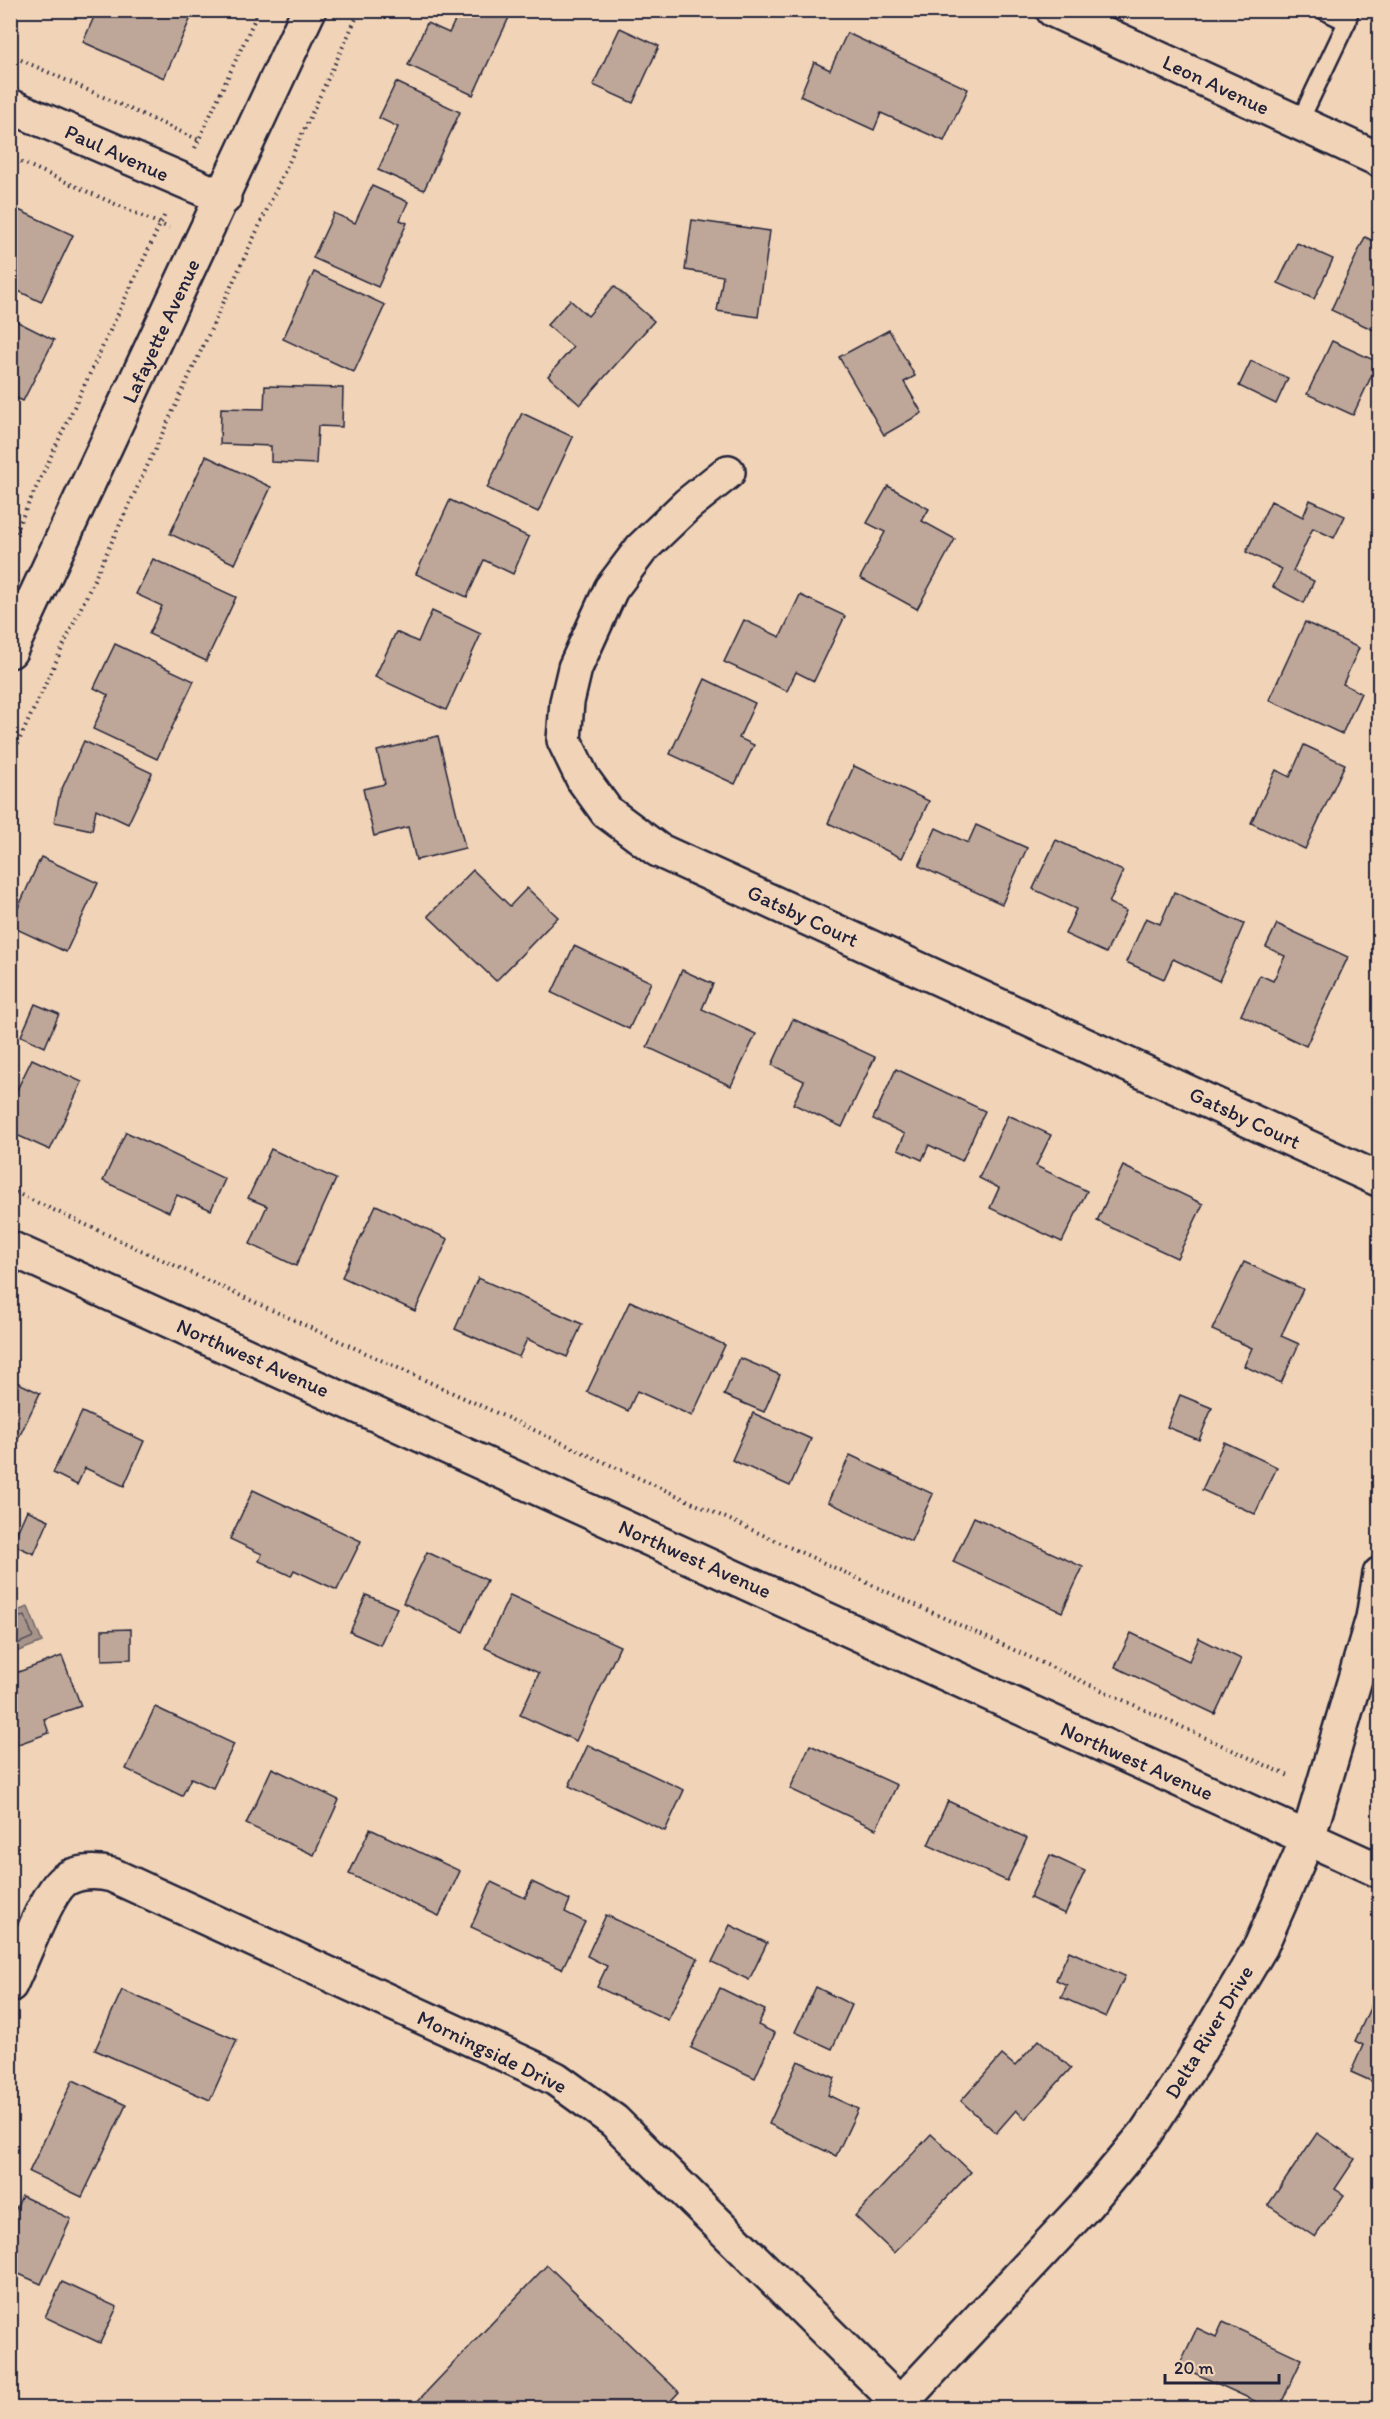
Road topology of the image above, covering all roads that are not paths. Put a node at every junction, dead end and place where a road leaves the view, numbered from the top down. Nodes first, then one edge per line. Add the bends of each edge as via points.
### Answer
1 (309, 10) edge
2 (1053, 10) edge
3 (1323, 10) edge
4 (1349, 16) edge
5 (10, 106) edge
6 (1299, 123) junction
7 (1380, 160) edge
8 (224, 198) junction
9 (728, 472) dead end
10 (10, 651) edge
11 (1380, 1180) edge
12 (10, 1248) edge
13 (1380, 1574) edge
14 (1308, 1838) junction
15 (1380, 1871) edge
16 (10, 1985) edge
17 (898, 2406) edge

1 - 8 street, Lafayette Avenue
2 - 6 street, Leon Avenue
3 - 4 lane
4 - 6 lane
5 - 8 street, Paul Avenue
6 - 7 street, Leon Avenue
8 - 10 street, Lafayette Avenue
9 - 11 street, Gatsby Court via 642,548 611,589 575,668 564,740 583,779 607,812 658,850
12 - 14 street, Northwest Avenue
13 - 14 street, Delta River Drive via 1373,1618
14 - 15 street, Northwest Avenue
14 - 17 street, Delta River Drive via 1261,1946 1146,2133 1086,2205
16 - 17 street, Morningside Drive via 50,1901 64,1881 95,1871 112,1875 556,2079 614,2121

